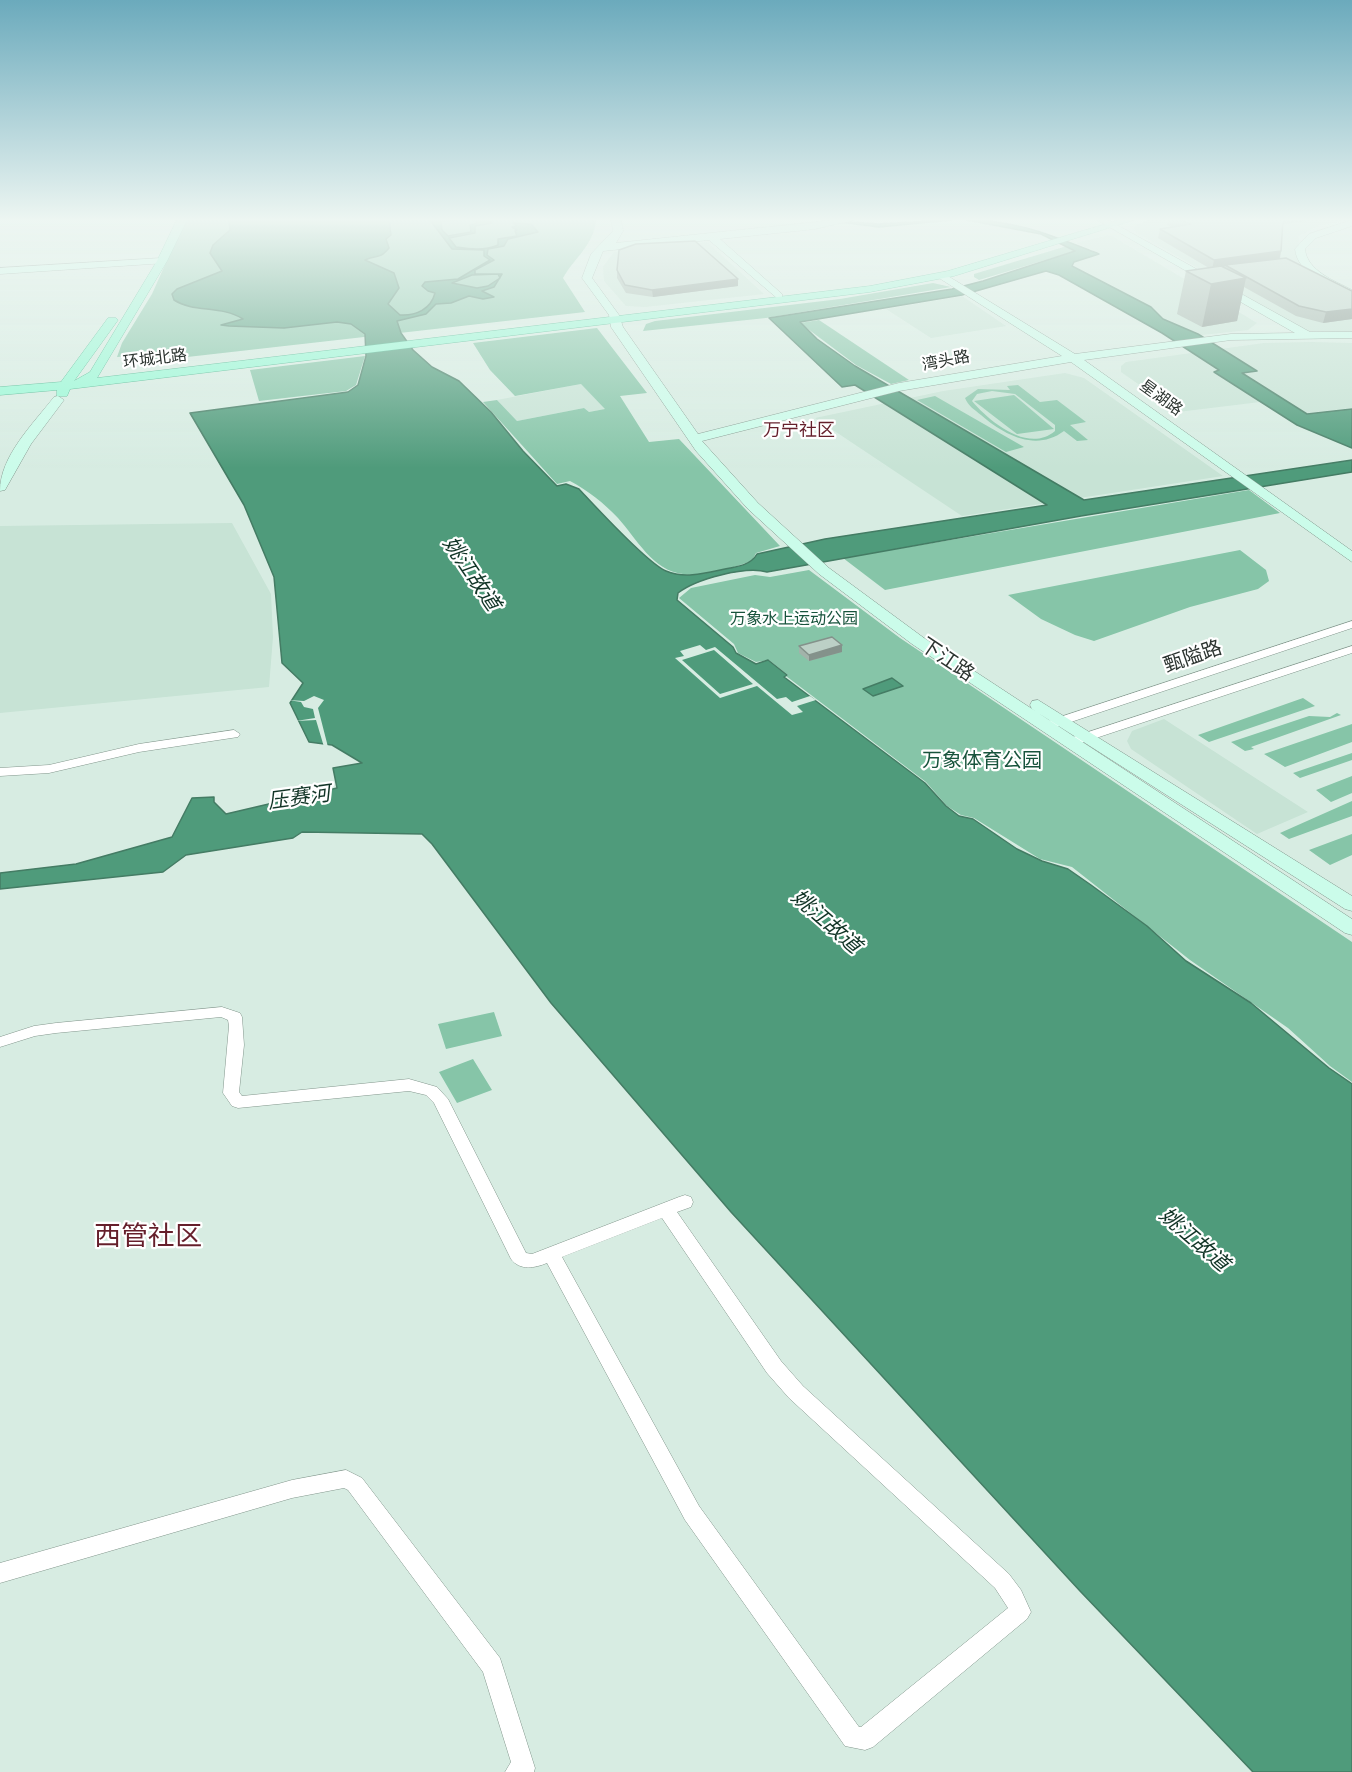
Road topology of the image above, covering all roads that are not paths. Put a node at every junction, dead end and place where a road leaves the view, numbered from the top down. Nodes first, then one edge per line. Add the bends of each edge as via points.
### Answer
1 (126, 303) edge
2 (133, 303) edge
3 (611, 303) edge
4 (727, 303) edge
5 (753, 303) edge
6 (991, 303) edge
7 (1242, 303) edge
8 (1246, 303) edge
9 (619, 317) junction
10 (1300, 336) junction
11 (1352, 337) edge
12 (1083, 359) junction
13 (170, 370) junction
14 (94, 374) junction
15 (73, 382) junction
16 (0, 383) edge
17 (0, 391) edge
18 (58, 400) joint
19 (703, 442) junction
20 (6, 467) edge
21 (0, 487) edge
22 (1352, 541) edge
23 (1352, 558) edge
24 (832, 569) junction
25 (1352, 624) edge
26 (1352, 649) edge
27 (1054, 724) junction
28 (234, 734) dead end
29 (1079, 739) junction
30 (0, 772) edge
31 (1352, 906) edge
32 (1352, 928) edge
33 (0, 1042) edge
34 (685, 1202) dead end
35 (666, 1209) junction
36 (551, 1254) junction
37 (0, 1573) edge
38 (516, 1772) edge

1 - 15 main road
2 - 14 main road
3 - 9 main road, 下江路
4 - 9 main road, 环城北路
5 - 9 main road, 环城北路
6 - 12 main road, 星湖路
7 - 10 main road
8 - 10 main road
9 - 13 main road, 环城北路
9 - 19 main road, 下江路 via 617,327
10 - 11 main road, 湾头路
10 - 12 main road, 湾头路 via 1213,342
12 - 19 main road, 湾头路 via 902,389
12 - 22 main road, 星湖路
12 - 23 main road, 星湖路
13 - 14 main road, 环城北路
13 - 15 main road, 环城北路
14 - 15 main road, 环城北路
15 - 16 main road, 环城北路
15 - 17 main road, 环城北路
15 - 18 main road
18 - 20 main road
19 - 24 main road, 下江路
19 - 24 main road, 下江路 via 753,506 791,543
20 - 21 main road
24 - 27 main road, 下江路 via 918,641
25 - 27 street, 甄隘路
26 - 29 street
27 - 29 main road, 下江路
28 - 30 street via 139,748 49,769
29 - 31 main road, 下江路
29 - 32 main road, 下江路
33 - 36 street via 56,1028 231,1014 238,1038 231,1083 233,1100 409,1085 431,1091 440,1098 517,1254 533,1261
34 - 35 street
35 - 36 street
35 - 36 street via 774,1367 796,1392 1002,1581 1020,1612 865,1739 853,1738 692,1513
37 - 38 street via 292,1489 346,1479 355,1484 492,1666 524,1768

